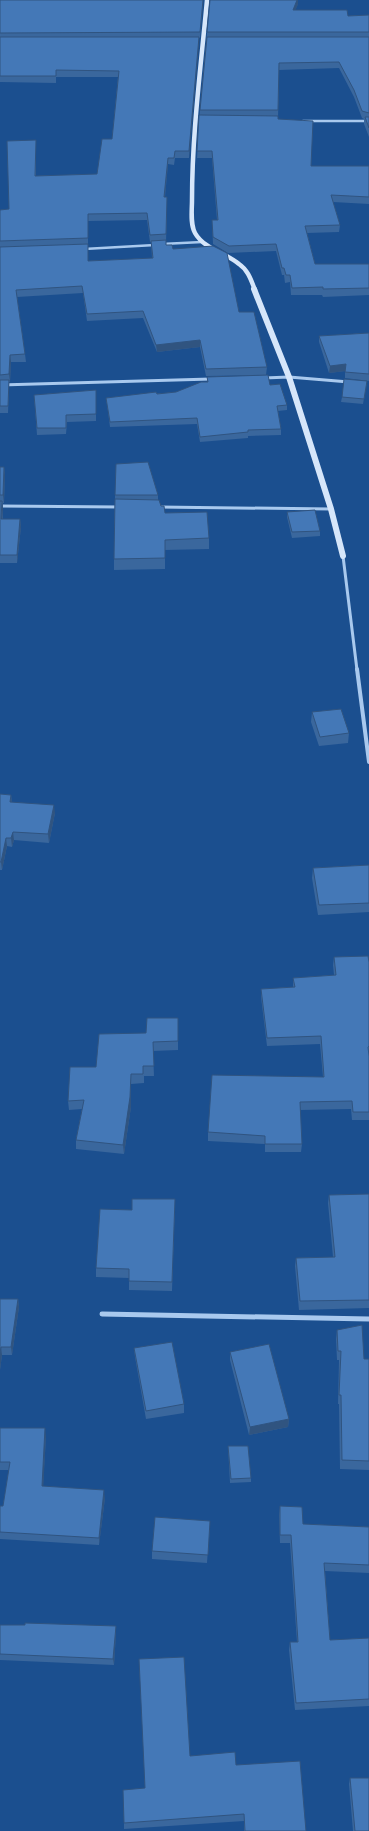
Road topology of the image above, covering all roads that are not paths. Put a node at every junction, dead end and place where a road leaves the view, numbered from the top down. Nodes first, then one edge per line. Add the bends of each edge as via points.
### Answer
1 (207, 0) edge
2 (196, 40) edge
3 (204, 40) junction
4 (299, 120) edge
5 (369, 121) edge
6 (202, 242) junction
7 (76, 249) edge
8 (289, 377) junction
9 (259, 378) edge
10 (214, 379) edge
11 (353, 382) edge
12 (0, 385) edge
13 (0, 506) edge
14 (126, 507) edge
15 (157, 507) edge
16 (330, 509) junction
17 (343, 556) joint
18 (369, 762) edge
19 (102, 1314) dead end
20 (369, 1319) edge

1 - 3 street
2 - 3 street
3 - 6 street via 192,184 192,227
4 - 5 street
6 - 7 street
6 - 8 street via 240,264 248,275
8 - 9 street
8 - 11 street
8 - 16 street
10 - 12 street
13 - 14 street
15 - 16 street
16 - 17 street
17 - 18 street
19 - 20 street

